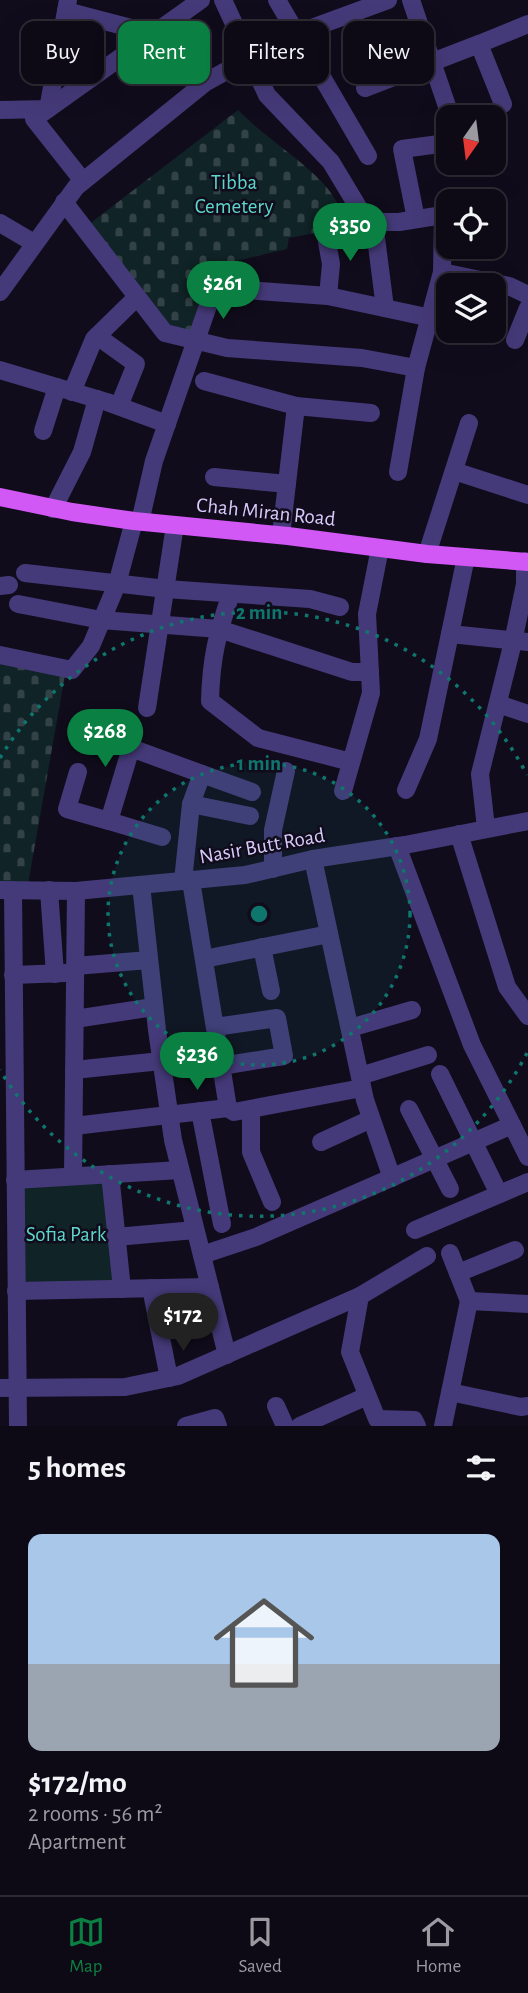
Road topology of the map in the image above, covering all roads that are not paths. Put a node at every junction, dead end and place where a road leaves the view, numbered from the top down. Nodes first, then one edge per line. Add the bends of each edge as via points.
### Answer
1 (201, 0) edge
2 (223, 0) edge
3 (277, 0) edge
4 (388, 0) edge
5 (411, 0) edge
6 (67, 5) edge
7 (172, 21) edge
8 (232, 21) edge
9 (289, 21) edge
10 (418, 21) edge
11 (118, 22) edge
12 (329, 22) edge
13 (528, 24) edge
14 (479, 44) junction
15 (118, 59) edge
16 (434, 61) edge
17 (434, 68) edge
18 (224, 72) edge
19 (261, 84) edge
20 (326, 84) edge
21 (375, 84) edge
22 (365, 88) dead end
23 (503, 104) dead end
24 (446, 105) edge
25 (48, 109) junction
26 (0, 110) edge
27 (436, 144) edge
28 (368, 156) dead end
29 (83, 181) junction
30 (64, 202) junction
31 (358, 207) dead end
32 (416, 219) junction
33 (348, 222) dead end
34 (374, 222) junction
35 (0, 223) edge
36 (325, 231) dead end
37 (34, 243) junction
38 (442, 272) junction
39 (0, 292) edge
40 (528, 295) edge
41 (328, 296) junction
42 (137, 297) junction
43 (385, 308) junction
44 (528, 308) edge
45 (431, 318) junction
46 (97, 336) junction
47 (515, 340) dead end
48 (196, 341) junction
49 (416, 368) junction
50 (0, 370) edge
51 (204, 381) dead end
52 (65, 390) junction
53 (97, 399) junction
54 (119, 406) junction
55 (296, 406) junction
56 (371, 413) dead end
57 (469, 423) dead end
58 (167, 424) junction
59 (43, 431) dead end
60 (454, 471) junction
61 (398, 472) dead end
62 (214, 477) dead end
63 (286, 484) junction
64 (528, 495) edge
65 (0, 496) edge
66 (53, 509) junction
67 (137, 521) junction
68 (175, 525) junction
69 (281, 535) junction
70 (380, 548) junction
71 (427, 554) junction
72 (466, 557) junction
73 (527, 562) edge
74 (24, 573) dead end
75 (117, 584) junction
76 (166, 589) junction
77 (232, 594) junction
78 (18, 604) dead end
79 (340, 607) dead end
80 (101, 620) junction
81 (161, 624) junction
82 (219, 629) junction
83 (450, 634) junction
84 (521, 642) edge
85 (0, 655) edge
86 (370, 672) junction
87 (498, 704) junction
88 (147, 708) dead end
89 (528, 714) edge
90 (351, 762) junction
91 (286, 771) dead end
92 (78, 772) dead end
93 (202, 774) junction
94 (406, 790) dead end
95 (343, 791) dead end
96 (252, 792) dead end
97 (191, 804) junction
98 (250, 816) dead end
99 (109, 821) junction
100 (528, 821) edge
101 (486, 828) junction
102 (459, 834) junction
103 (162, 837) dead end
104 (397, 846) junction
105 (313, 859) junction
106 (273, 869) junction
107 (187, 881) junction
108 (141, 886) junction
109 (6, 890) edge
110 (49, 890) junction
111 (76, 891) junction
112 (328, 934) junction
113 (262, 947) junction
114 (204, 959) junction
115 (149, 960) junction
116 (75, 970) junction
117 (55, 974) junction
118 (13, 975) junction
119 (271, 990) dead end
120 (154, 1007) junction
121 (412, 1010) dead end
122 (528, 1017) edge
123 (75, 1019) junction
124 (215, 1027) junction
125 (350, 1028) junction
126 (428, 1055) dead end
127 (161, 1061) junction
128 (222, 1066) junction
129 (74, 1070) junction
130 (440, 1074) dead end
131 (361, 1082) junction
132 (228, 1108) junction
133 (251, 1109) junction
134 (409, 1109) dead end
135 (200, 1111) junction
136 (169, 1114) junction
137 (371, 1119) junction
138 (512, 1125) junction
139 (74, 1126) junction
140 (321, 1142) dead end
141 (473, 1142) junction
142 (528, 1157) edge
143 (435, 1159) junction
144 (180, 1170) junction
145 (110, 1174) junction
146 (73, 1176) junction
147 (392, 1178) junction
148 (15, 1180) junction
149 (528, 1182) edge
150 (450, 1189) dead end
151 (499, 1194) junction
152 (272, 1202) dead end
153 (222, 1224) dead end
154 (195, 1230) junction
155 (415, 1230) dead end
156 (117, 1237) junction
157 (515, 1250) dead end
158 (450, 1253) dead end
159 (202, 1255) junction
160 (427, 1256) dead end
161 (458, 1273) junction
162 (209, 1287) junction
163 (151, 1288) junction
164 (122, 1289) junction
165 (16, 1291) junction
166 (360, 1297) junction
167 (469, 1301) junction
168 (528, 1304) edge
169 (227, 1355) junction
170 (169, 1378) junction
171 (9, 1388) edge
172 (450, 1392) junction
173 (368, 1396) junction
174 (275, 1406) dead end
175 (528, 1406) edge
176 (18, 1426) edge
177 (186, 1426) edge
178 (218, 1426) edge
179 (285, 1426) edge
180 (300, 1426) edge
181 (417, 1426) edge
182 (443, 1426) edge

1 - 7 street
2 - 8 street
3 - 9 street
4 - 12 street
5 - 10 street
6 - 11 street
6 - 25 street
13 - 14 street
14 - 16 street
14 - 23 street
15 - 25 street
17 - 24 street
18 - 29 street
19 - 31 street via 331,162
20 - 28 street
21 - 22 street
25 - 26 street
25 - 29 street via 34,119
27 - 32 street via 402,149
29 - 30 street
30 - 37 street
30 - 42 street
32 - 34 street
32 - 38 street via 443,215
33 - 34 street
34 - 43 street
35 - 37 street
36 - 41 street via 331,264
37 - 39 street
38 - 40 street via 509,286
38 - 45 street
41 - 43 street
41 - 48 street via 218,291 210,300
42 - 46 street
42 - 48 street via 165,333
43 - 45 street
44 - 47 street
45 - 49 street
46 - 52 street
46 - 54 street via 136,364
48 - 49 street
48 - 58 street
49 - 61 street
50 - 52 street
51 - 55 street
52 - 53 street
52 - 59 street
53 - 54 street
53 - 66 street via 82,452
54 - 58 street
55 - 56 street
55 - 63 street
57 - 60 street
58 - 67 street
60 - 64 street
60 - 71 street
62 - 63 street
63 - 69 street
65 - 66 main road, Chah Miran Road
66 - 67 main road, Chah Miran Road
67 - 68 main road, Chah Miran Road
67 - 75 street
68 - 69 main road, Chah Miran Road
68 - 76 street
69 - 70 main road, Chah Miran Road
70 - 71 main road, Chah Miran Road
70 - 86 street via 367,614
71 - 72 main road, Chah Miran Road
72 - 73 main road, Chah Miran Road
72 - 83 street
73 - 84 street
74 - 75 street
75 - 76 street
75 - 80 street
76 - 77 street
76 - 81 street
77 - 79 street via 310,599
77 - 82 street
78 - 80 street
80 - 81 street
80 - 85 street via 91,646 72,670
81 - 82 street
81 - 88 street
82 - 86 street via 352,672
82 - 90 street via 210,701 258,738
83 - 84 street
83 - 94 street via 428,739
84 - 87 street
86 - 90 street via 371,693
87 - 89 street
87 - 101 street via 480,774
90 - 95 street
91 - 106 street via 273,830
92 - 99 street via 67,809
93 - 96 street
93 - 97 street
93 - 99 street via 131,748
97 - 98 street
97 - 107 street
99 - 103 street
100 - 101 street, Nasir Butt Road
101 - 102 street, Nasir Butt Road
102 - 104 street, Nasir Butt Road
102 - 122 street via 507,987
104 - 105 street, Nasir Butt Road
104 - 138 street via 472,1045
105 - 106 street, Nasir Butt Road
105 - 112 street
106 - 107 street, Nasir Butt Road
107 - 108 street, Nasir Butt Road
107 - 114 street
108 - 111 street, Nasir Butt Road
108 - 115 street
109 - 110 street, Nasir Butt Road
109 - 118 street
110 - 111 street, Nasir Butt Road
110 - 117 street
111 - 116 street
112 - 113 street
112 - 125 street
113 - 114 street
113 - 119 street
114 - 124 street
115 - 116 street
115 - 120 street
116 - 117 street
116 - 123 street
117 - 118 street
118 - 148 street
120 - 123 street
120 - 127 street
121 - 125 street
123 - 129 street
124 - 128 street
124 - 128 street via 277,1018 284,1056
125 - 131 street
126 - 131 street
127 - 129 street
127 - 136 street
128 - 132 street
129 - 139 street
130 - 141 street
131 - 133 street
131 - 137 street
132 - 133 street via 234,1112
132 - 135 street
133 - 152 street via 251,1153
134 - 143 street
135 - 136 street
135 - 153 street
136 - 139 street
136 - 144 street
137 - 140 street
137 - 147 street
138 - 141 street
138 - 142 street
139 - 146 street
141 - 143 street
141 - 151 street
143 - 147 street
143 - 150 street
144 - 145 street
144 - 154 street
145 - 146 street
145 - 156 street
146 - 148 street
147 - 159 street via 256,1237
148 - 165 street
149 - 151 street
151 - 155 street
154 - 156 street
154 - 159 street
156 - 164 street
157 - 161 street
158 - 161 street
159 - 162 street
160 - 166 street
161 - 167 street
162 - 163 street
162 - 169 street
163 - 164 street
163 - 170 street
164 - 165 street
165 - 171 street
166 - 169 street
166 - 173 street via 350,1352
167 - 168 street
167 - 172 street
169 - 170 street
170 - 171 street via 125,1387
171 - 176 street
172 - 175 street
172 - 182 street
173 - 180 street
173 - 181 street via 377,1419 414,1420
174 - 179 street
177 - 178 street via 215,1418

